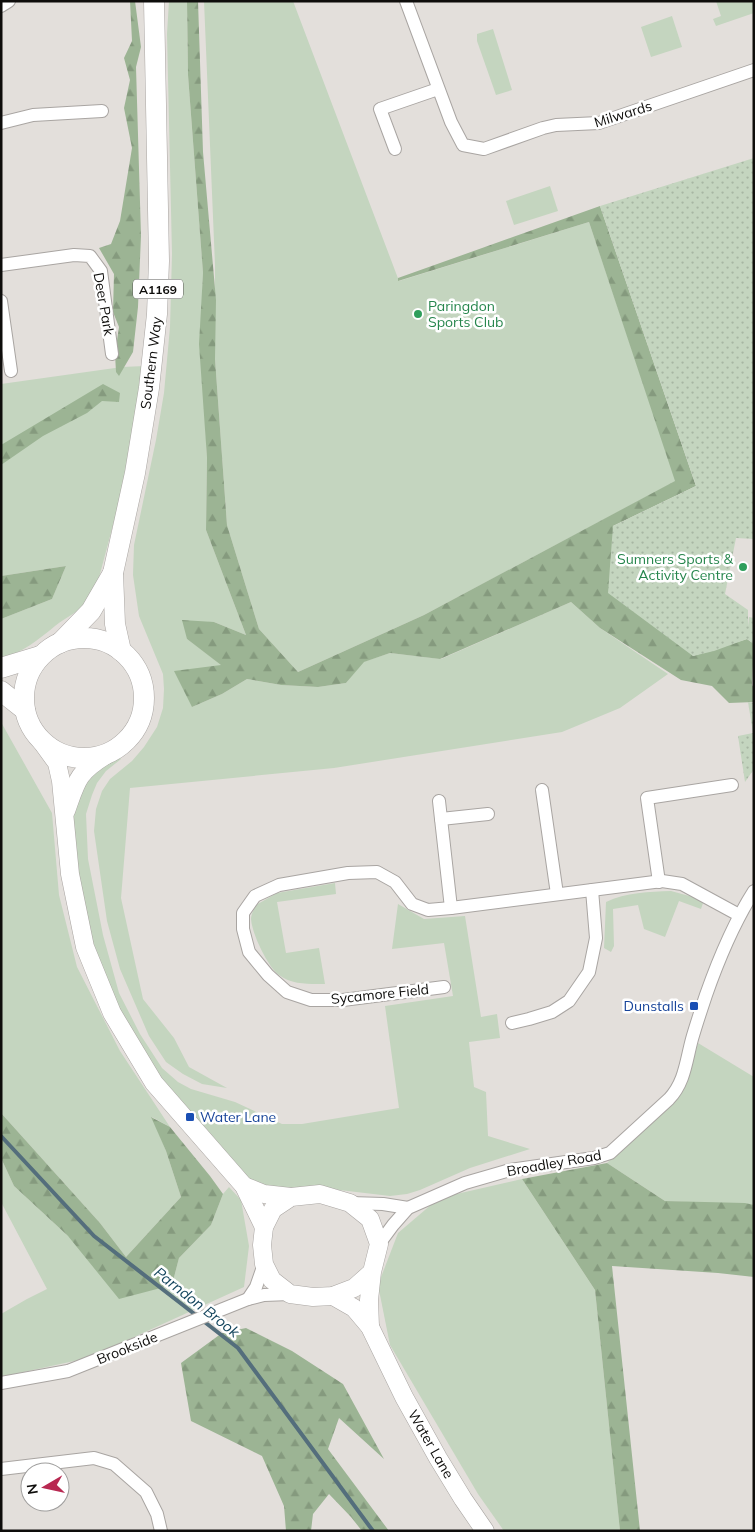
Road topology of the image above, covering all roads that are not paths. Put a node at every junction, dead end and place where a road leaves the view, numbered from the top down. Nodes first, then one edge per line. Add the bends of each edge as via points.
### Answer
1 (9, 1) edge
2 (154, 1) edge
3 (406, 1) edge
4 (1, 6) edge
5 (754, 70) edge
6 (438, 89) junction
7 (102, 111) dead end
8 (1, 123) edge
9 (395, 149) dead end
10 (1, 265) edge
11 (1, 301) edge
12 (112, 354) dead end
13 (10, 371) dead end
14 (113, 573) junction
15 (60, 642) junction
16 (121, 650) junction
17 (40, 656) junction
18 (1, 668) edge
19 (1, 690) edge
20 (25, 710) junction
21 (41, 741) junction
22 (106, 755) junction
23 (732, 786) dead end
24 (542, 790) dead end
25 (439, 802) dead end
26 (65, 814) junction
27 (488, 814) dead end
28 (441, 819) junction
29 (660, 882) junction
30 (592, 890) junction
31 (754, 891) edge
32 (557, 894) junction
33 (451, 908) junction
34 (739, 915) junction
35 (444, 987) dead end
36 (512, 1022) dead end
37 (244, 1186) junction
38 (291, 1198) junction
39 (350, 1203) junction
40 (408, 1208) junction
41 (264, 1227) junction
42 (379, 1244) junction
43 (264, 1264) junction
44 (372, 1272) junction
45 (290, 1294) junction
46 (333, 1296) junction
47 (248, 1299) junction
48 (370, 1327) junction
49 (1, 1383) edge
50 (1, 1469) edge
51 (161, 1531) edge
52 (485, 1531) edge

1 - 4 street
2 - 14 main road, Southern Way / A1169 via 159,261 157,314 149,388
3 - 6 street, Milwards
5 - 6 street, Milwards via 599,124 556,124 484,149 463,145
6 - 9 street via 380,109
7 - 8 street via 33,115
10 - 12 street, Deer Park via 74,255 90,256 101,272
11 - 13 street
14 - 15 main road, Southern Way / A1169 via 91,611
14 - 16 main road, Southern Way / A1169 via 115,624
15 - 16 main road via 95,639
15 - 17 main road
16 - 22 main road via 138,671 144,691 144,706 131,737
17 - 18 main road
17 - 20 main road via 27,679
19 - 20 main road
20 - 21 main road via 28,723
21 - 22 main road via 58,753 79,759
21 - 26 main road via 57,763
22 - 26 main road via 78,778
23 - 29 street via 647,798
24 - 32 street
25 - 28 street
26 - 37 main road via 70,874 85,947 112,1013 154,1083
27 - 28 street
28 - 33 street
29 - 30 street
29 - 34 street via 682,884
30 - 32 street
30 - 36 street via 596,938 589,972 569,1001 552,1012
31 - 34 street, Broadley Road
32 - 33 street
33 - 35 street, Sycamore Field via 428,910 412,904 395,882 377,872 348,873 279,885 255,896 243,913 243,929 250,952 287,992 311,1000 343,1000
34 - 40 street, Broadley Road via 718,961 677,1091 610,1152 594,1158 489,1175
37 - 38 main road via 264,1194
37 - 41 main road
38 - 39 main road via 320,1194
38 - 41 main road via 274,1209
39 - 40 street
39 - 42 main road via 370,1219
40 - 42 street, Broadley Road
41 - 43 main road
42 - 44 main road
43 - 45 main road via 272,1280
43 - 47 street
44 - 46 main road via 354,1288
44 - 48 main road, Water Lane
45 - 46 main road
45 - 47 street, Brookside
46 - 48 main road, Water Lane via 354,1308
47 - 49 street, Brookside via 68,1371
48 - 52 main road, Water Lane via 438,1458
50 - 51 street via 94,1458 114,1464 146,1492

